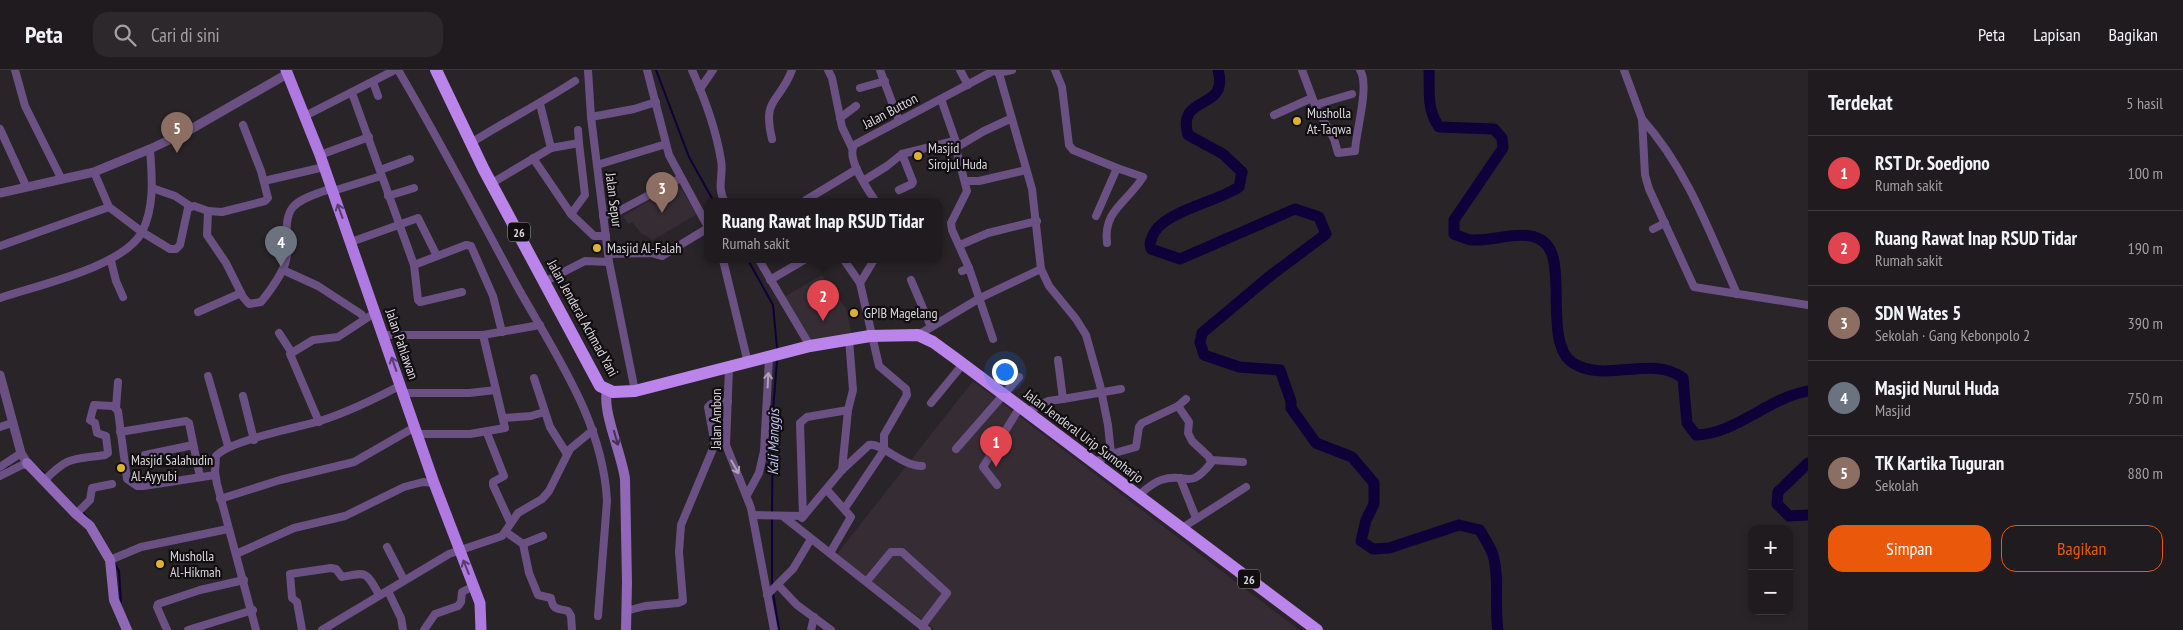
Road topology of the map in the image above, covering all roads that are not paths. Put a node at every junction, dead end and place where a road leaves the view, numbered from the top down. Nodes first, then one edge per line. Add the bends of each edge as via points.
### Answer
1 (15, 70) edge
2 (398, 70) edge
3 (436, 70) edge
4 (588, 70) edge
5 (647, 70) edge
6 (692, 70) edge
7 (712, 70) edge
8 (792, 70) edge
9 (828, 70) edge
10 (880, 70) edge
11 (960, 70) edge
12 (1012, 70) edge
13 (1055, 70) edge
14 (1302, 70) edge
15 (1360, 70) edge
16 (1624, 70) edge
17 (287, 71) edge
18 (394, 71) edge
19 (997, 71) edge
20 (575, 81) dead end
21 (885, 81) junction
22 (373, 82) junction
23 (968, 85) junction
24 (860, 88) dead end
25 (700, 89) junction
26 (352, 93) junction
27 (1352, 94) dead end
28 (378, 96) dead end
29 (941, 99) junction
30 (656, 102) junction
31 (1313, 102) junction
32 (540, 104) junction
33 (856, 106) dead end
34 (1274, 115) dead end
35 (304, 116) junction
36 (591, 117) junction
37 (840, 118) junction
38 (1010, 119) junction
39 (1642, 119) junction
40 (898, 121) junction
41 (243, 125) dead end
42 (0, 129) edge
43 (578, 130) dead end
44 (369, 137) junction
45 (772, 140) dead end
46 (471, 143) junction
47 (579, 143) junction
48 (666, 144) junction
49 (956, 145) junction
50 (551, 148) junction
51 (852, 148) junction
52 (150, 149) junction
53 (320, 154) junction
54 (902, 154) junction
55 (533, 158) junction
56 (410, 159) dead end
57 (597, 165) junction
58 (324, 167) junction
59 (1117, 168) junction
60 (857, 169) junction
61 (1026, 170) junction
62 (94, 172) junction
63 (380, 173) junction
64 (61, 178) junction
65 (681, 178) junction
66 (264, 181) junction
67 (863, 181) junction
68 (966, 181) junction
69 (492, 183) junction
70 (26, 186) junction
71 (152, 188) junction
72 (414, 188) dead end
73 (332, 190) junction
74 (898, 190) dead end
75 (0, 193) edge
76 (388, 196) junction
77 (724, 198) edge
78 (809, 198) edge
79 (874, 198) edge
80 (190, 206) junction
81 (109, 208) junction
82 (208, 211) junction
83 (571, 214) junction
84 (603, 216) junction
85 (1096, 216) dead end
86 (704, 221) edge
87 (1037, 221) junction
88 (1665, 224) junction
89 (399, 225) junction
90 (1653, 229) dead end
91 (704, 230) edge
92 (142, 232) junction
93 (606, 236) junction
94 (351, 242) junction
95 (1107, 243) dead end
96 (960, 245) junction
97 (0, 246) edge
98 (437, 256) junction
99 (609, 258) junction
100 (111, 261) junction
101 (724, 263) edge
102 (762, 263) edge
103 (799, 263) edge
104 (846, 263) edge
105 (872, 263) edge
106 (414, 265) junction
107 (1041, 269) junction
108 (283, 270) junction
109 (770, 280) junction
110 (911, 280) dead end
111 (546, 281) junction
112 (860, 283) junction
113 (462, 292) dead end
114 (241, 293) junction
115 (1737, 294) junction
116 (123, 297) dead end
117 (0, 298) edge
118 (980, 298) junction
119 (1808, 305) edge
120 (198, 312) dead end
121 (376, 312) junction
122 (365, 319) junction
123 (1076, 319) junction
124 (1068, 324) dead end
125 (540, 325) junction
126 (931, 327) junction
127 (502, 332) junction
128 (279, 334) dead end
129 (384, 335) junction
130 (482, 335) junction
131 (918, 335) junction
132 (870, 336) junction
133 (849, 339) junction
134 (993, 339) dead end
135 (810, 346) junction
136 (292, 353) junction
137 (774, 357) junction
138 (1058, 360) dead end
139 (748, 363) junction
140 (963, 364) junction
141 (729, 368) junction
142 (0, 375) edge
143 (208, 376) dead end
144 (1019, 377) dead end
145 (534, 378) dead end
146 (118, 382) dead end
147 (402, 389) junction
148 (496, 390) junction
149 (1122, 390) dead end
150 (607, 391) junction
151 (635, 391) junction
152 (1101, 391) junction
153 (1004, 395) junction
154 (243, 396) dead end
155 (1062, 399) junction
156 (1186, 399) dead end
157 (728, 401) junction
158 (930, 403) dead end
159 (1178, 406) junction
160 (116, 408) junction
161 (848, 410) junction
162 (1024, 410) junction
163 (544, 412) junction
164 (504, 418) junction
165 (319, 422) junction
166 (12, 423) junction
167 (0, 427) edge
168 (416, 430) junction
169 (593, 430) junction
170 (120, 432) junction
171 (487, 433) junction
172 (726, 434) junction
173 (254, 440) junction
174 (715, 444) junction
175 (194, 445) junction
176 (228, 446) junction
177 (956, 448) dead end
178 (884, 450) junction
179 (567, 454) junction
180 (1110, 454) junction
181 (145, 455) dead end
182 (25, 459) junction
183 (1211, 460) junction
184 (1243, 462) dead end
185 (1093, 463) junction
186 (922, 466) dead end
187 (0, 467) edge
188 (842, 470) junction
189 (215, 475) junction
190 (0, 476) edge
191 (200, 477) junction
192 (47, 478) junction
193 (1180, 478) junction
194 (434, 482) junction
195 (112, 484) dead end
196 (997, 485) dead end
197 (1246, 487) dead end
198 (827, 490) junction
199 (747, 495) junction
200 (1138, 496) junction
201 (220, 499) junction
202 (845, 508) junction
203 (79, 510) junction
204 (753, 515) junction
205 (782, 516) junction
206 (803, 516) junction
207 (1196, 518) junction
208 (510, 522) junction
209 (796, 525) junction
210 (1182, 528) junction
211 (228, 529) junction
212 (506, 532) junction
213 (543, 536) dead end
214 (811, 539) junction
215 (523, 544) junction
216 (387, 546) dead end
217 (459, 550) junction
218 (830, 553) junction
219 (236, 554) junction
220 (113, 559) junction
221 (244, 580) junction
222 (404, 580) junction
223 (867, 581) junction
224 (474, 586) junction
225 (388, 591) junction
226 (773, 591) junction
227 (378, 593) dead end
228 (252, 610) junction
229 (626, 611) junction
230 (598, 616) dead end
231 (814, 617) junction
232 (925, 628) edge
233 (482, 629) edge
234 (127, 630) edge
235 (167, 630) edge
236 (188, 630) edge
237 (256, 630) edge
238 (302, 630) edge
239 (322, 630) edge
240 (404, 630) edge
241 (424, 630) edge
242 (572, 630) edge
243 (626, 630) edge
244 (774, 630) edge
245 (812, 630) edge
246 (832, 630) edge
247 (1317, 630) edge

1 - 64 street via 25,106
2 - 125 street via 451,160
3 - 46 highway, Jalan Jenderal Achmad Yani / 26
4 - 36 street, Jalan Sepur
5 - 30 street
6 - 25 street
7 - 25 street
8 - 45 street via 768,110
9 - 37 street
10 - 21 street
11 - 23 street
12 - 19 street, Jalan Button
13 - 59 street via 1062,87 1069,145 1073,150
14 - 31 street
15 - 31 street via 1365,82 1355,151 1336,151 1334,139
16 - 39 street
17 - 35 main road, Jalan Pahlawan
17 - 52 street via 186,132
18 - 22 street
19 - 23 street, Jalan Button
19 - 38 street
20 - 32 street
21 - 24 street
21 - 40 street
22 - 26 street
22 - 28 street
23 - 29 street, Jalan Button
25 - 77 street via 719,148 722,163 719,184
26 - 35 street
26 - 44 street
27 - 31 street
29 - 40 street, Jalan Button
29 - 49 street
30 - 36 street
30 - 48 street
31 - 34 street
32 - 46 street
32 - 50 street
33 - 37 street
35 - 53 main road, Jalan Pahlawan
36 - 57 street, Jalan Sepur
37 - 51 street
38 - 49 street
38 - 61 street
39 - 88 street via 1645,175
39 - 115 street via 1657,136 1691,191
40 - 51 street, Jalan Button
41 - 66 street
42 - 70 street
43 - 47 street
44 - 53 street
44 - 63 street
46 - 69 highway, Jalan Jenderal Achmad Yani / 26
47 - 50 street
47 - 83 street via 585,195
48 - 57 street
48 - 65 street
49 - 54 street via 952,140
49 - 68 street
50 - 55 street
51 - 60 street
52 - 62 street
52 - 71 street
53 - 58 main road, Jalan Pahlawan
54 - 67 street
54 - 74 street via 913,182
55 - 69 street
55 - 83 street
56 - 63 street
57 - 84 street, Jalan Sepur
58 - 66 street
58 - 73 main road, Jalan Pahlawan
59 - 85 street
59 - 95 street via 1143,178 1109,219 1105,228
60 - 67 street
60 - 78 street
61 - 68 street
61 - 87 street
62 - 64 street
62 - 81 street
63 - 73 street
63 - 76 street
64 - 70 street
65 - 84 street via 619,211
65 - 86 street
66 - 82 street via 268,198 265,201 222,212
67 - 79 street
68 - 96 street via 967,195 951,222
69 - 111 highway, Jalan Jenderal Achmad Yani / 26
70 - 75 street
71 - 80 street via 176,196
71 - 92 street
72 - 76 street
94 -> 73 main road, Jalan Pahlawan
73 - 108 street via 306,198 292,208
76 - 89 street
80 - 82 street
80 - 92 street via 179,247 170,249
81 - 92 street
81 - 97 street
82 - 114 street via 207,235
83 - 93 street via 592,235
84 - 93 street, Jalan Sepur
87 - 96 street via 988,233
87 - 107 street
88 - 90 street
88 - 115 street via 1694,288
89 - 94 street
89 - 98 street via 418,218
89 - 106 street
91 - 99 street via 662,256 650,253
92 - 100 street via 132,245
93 - 99 street, Jalan Sepur
94 - 121 main road, Jalan Pahlawan
96 - 118 street via 966,270
98 - 106 street
98 - 127 street via 466,245 473,248 493,296
99 - 111 street via 585,261
99 - 151 street, Jalan Sepur
100 - 116 street
100 - 117 street
101 - 139 street
102 - 109 street
103 - 109 street
104 - 112 street
105 - 112 street
106 - 113 street via 420,302
107 - 118 street
107 - 123 street via 1049,286
108 - 114 street via 261,302 249,304
108 - 122 street via 318,286
109 - 135 street via 779,290
110 - 126 street
111 - 150 highway, Jalan Jenderal Achmad Yani / 26 via 595,377
112 - 132 street
114 - 120 street
115 - 119 street
118 - 126 street
118 - 134 street
121 - 122 street
121 - 129 main road, Jalan Pahlawan
122 - 136 street via 338,337 313,340
123 - 124 street
123 - 152 street via 1086,335
125 - 127 street
125 - 169 street via 573,383
126 - 131 street
127 - 130 street
128 - 136 street
129 - 130 street
147 -> 129 main road, Jalan Pahlawan
130 - 148 street
131 - 132 highway
131 - 140 highway, Jalan Jenderal Urip Sumoharjo / 26
132 - 133 highway
132 - 178 street via 879,366 906,389 907,395 884,435
133 - 135 highway
133 - 161 street via 853,390
135 - 137 highway
136 - 165 street
137 - 139 highway
199 -> 137 street via 759,473 764,451
138 - 155 street
139 - 141 highway
140 - 153 highway, Jalan Jenderal Urip Sumoharjo / 26
140 - 158 street
141 - 151 highway
141 - 157 street, Jalan Ambon
142 - 166 street
143 - 176 street
144 - 153 street
145 - 163 street
146 - 160 street
147 - 148 street
147 - 165 street
147 - 168 main road, Jalan Pahlawan
148 - 164 street
149 - 152 street
150 - 151 highway
150 -> 229 main road, Jalan Jenderal Achmad Yani via 607,406 625,479
152 - 155 street
152 - 180 street
153 - 162 highway, Jalan Jenderal Urip Sumoharjo / 26
153 - 177 street
154 - 173 street
155 - 162 street
156 - 159 street
157 - 172 street, Jalan Ambon
157 - 174 street via 708,407
159 - 180 street via 1142,423 1136,446
159 - 183 street via 1189,422 1188,433 1192,441
160 - 170 street
160 - 192 street via 92,406 90,420 95,423 97,433 106,436 107,454 66,461
161 - 188 street
161 - 206 street via 807,417 800,423
162 - 185 highway, Jalan Jenderal Urip Sumoharjo / 26
162 - 196 street via 983,467
163 - 164 street
163 - 179 street
164 - 171 street via 504,429
165 - 173 street via 298,425
166 - 167 street
166 - 182 street
168 - 171 street
168 - 194 main road, Jalan Pahlawan
168 - 201 street via 354,462
169 - 179 street
169 - 230 street via 606,495
170 - 175 street via 182,420 189,424
170 - 191 street via 127,479 131,484 143,486
171 - 208 street via 504,476 492,485
172 - 174 street
172 -> 199 street, Jalan Ambon via 729,456
173 - 176 street
174 - 229 street via 681,525 679,552 683,601
175 - 181 street
175 - 191 street
176 - 189 street via 216,456
178 - 186 street via 907,464
178 - 188 street via 877,445 869,445
178 - 202 street
179 - 208 street via 549,491
180 - 185 street
182 - 187 street
182 - 190 street via 22,465
182 - 192 main road
183 - 184 street
183 - 193 street via 1198,478
185 - 200 highway, Jalan Jenderal Urip Sumoharjo / 26
188 - 198 street
189 - 191 street
189 - 201 street
192 - 203 main road
193 - 200 street via 1164,479
193 - 207 street
194 - 217 main road, Jalan Pahlawan
194 - 219 street via 404,487 345,516 294,528
195 - 203 street via 92,488 90,500
197 - 207 street
198 - 202 street
198 - 206 street
199 - 204 street, Jalan Ambon
200 - 210 highway, Jalan Jenderal Urip Sumoharjo / 26
201 - 211 street
202 - 218 street via 851,518
203 - 220 main road
204 - 205 street
204 - 226 street, Jalan Ambon
205 - 206 street
205 - 209 street
206 - 209 street
207 - 210 street
208 - 212 street
209 - 214 street
210 - 247 highway, Jalan Jenderal Urip Sumoharjo / 26
211 - 219 street
211 - 220 street via 163,541
212 - 215 street
212 - 217 street
213 - 215 street
214 - 218 street
214 - 226 street via 793,569
215 - 242 street via 538,595 550,598 553,608 568,611
216 - 222 street
217 - 222 street
224 -> 217 main road, Jalan Pahlawan
218 - 223 street
219 - 221 street
220 - 234 main road via 114,600
221 - 228 street
221 - 235 street via 158,604
222 - 225 street
223 - 232 street
223 - 232 street via 891,552 902,552 947,594
224 - 233 main road, Jalan Pahlawan via 480,603
224 - 241 street via 462,592 458,606 435,614
225 - 239 street
225 - 240 street
226 - 231 street
226 - 244 street, Jalan Ambon
227 - 238 street via 365,573 342,577 336,569 330,568 290,574 292,598 297,602
228 - 236 street
228 - 237 street
229 - 243 main road, Jalan Jenderal Achmad Yani
231 - 245 street
231 - 246 street

